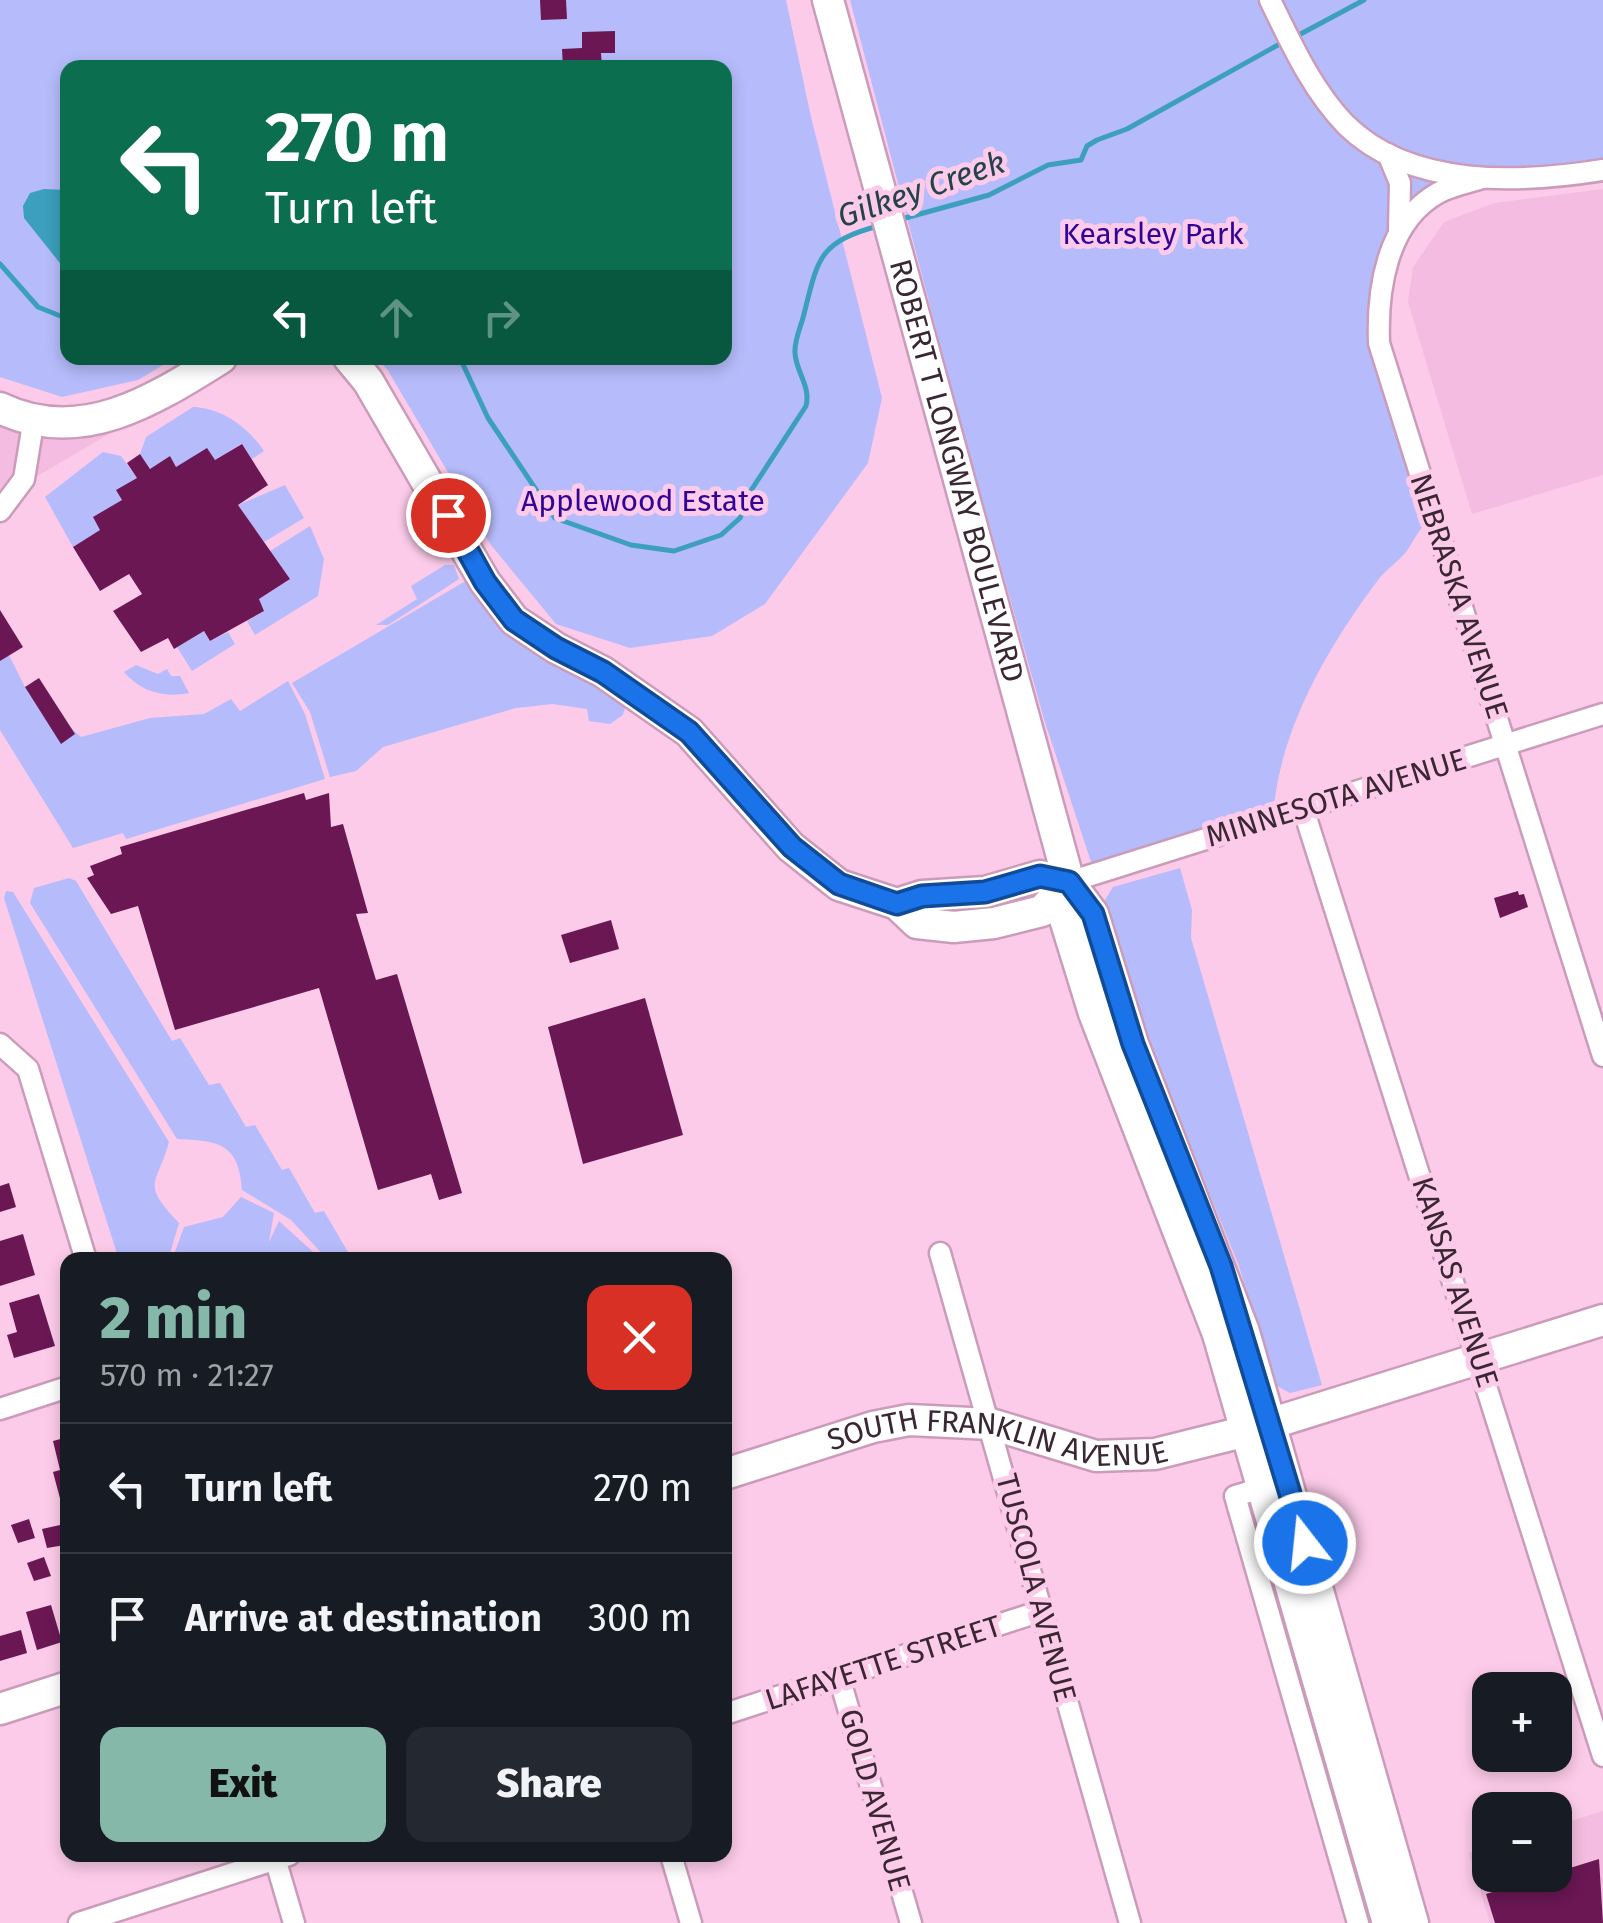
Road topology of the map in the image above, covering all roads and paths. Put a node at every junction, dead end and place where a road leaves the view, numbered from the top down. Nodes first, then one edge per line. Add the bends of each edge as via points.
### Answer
1 (828, 0) edge
2 (1270, 0) edge
3 (1388, 154) junction
4 (1603, 170) edge
5 (1483, 178) junction
6 (1396, 240) junction
7 (210, 365) edge
8 (354, 365) edge
9 (0, 408) edge
10 (34, 418) junction
11 (0, 511) edge
12 (1603, 714) edge
13 (1506, 745) junction
14 (1304, 808) junction
15 (1069, 882) junction
16 (0, 1044) edge
17 (1603, 1056) edge
18 (84, 1252) edge
19 (940, 1253) dead end
20 (1603, 1320) edge
21 (1480, 1358) junction
22 (60, 1390) edge
23 (0, 1409) edge
24 (991, 1424) junction
25 (1259, 1427) junction
26 (732, 1472) edge
27 (1262, 1488) junction
28 (1041, 1611) junction
29 (839, 1677) junction
30 (60, 1689) edge
31 (0, 1708) edge
32 (732, 1712) edge
33 (1603, 1756) edge
34 (262, 1862) edge
35 (281, 1862) edge
36 (673, 1862) edge
37 (79, 1923) edge
38 (294, 1923) edge
39 (690, 1923) edge
40 (910, 1923) edge
41 (1130, 1923) edge
42 (1358, 1923) edge
43 (1388, 1923) edge
44 (1413, 1923) edge

1 - 15 street, ROBERT T LONGWAY BOULEVARD
2 - 3 street via 1321,94 1348,127
3 - 5 street
3 - 6 street via 1400,183
4 - 5 street
5 - 6 street, NEBRASKA AVENUE via 1438,193
6 - 13 street, NEBRASKA AVENUE via 1378,304 1379,343
7 - 10 street via 118,415 80,422
8 - 15 street via 514,620 689,732 784,840 831,879 897,904 917,923 972,926 1042,911
9 - 10 street
10 - 11 street via 24,479
12 - 13 street, MINNESOTA AVENUE
13 - 14 street, MINNESOTA AVENUE
13 - 17 street, NEBRASKA AVENUE
14 - 15 street, MINNESOTA AVENUE
14 - 21 street, KANSAS AVENUE
15 - 25 street, ROBERT T LONGWAY BOULEVARD via 1093,914 1133,1044 1221,1266
16 - 18 street via 28,1068
19 - 24 street, TUSCOLA AVENUE
20 - 21 street, SOUTH FRANKLIN AVENUE
21 - 25 street, SOUTH FRANKLIN AVENUE
21 - 33 street, KANSAS AVENUE
22 - 23 street
24 - 25 street, SOUTH FRANKLIN AVENUE via 1096,1456 1155,1454
24 - 26 street, SOUTH FRANKLIN AVENUE via 892,1423
24 - 28 street, TUSCOLA AVENUE
25 - 27 street, ROBERT T LONGWAY BOULEVARD
25 - 44 street, ROBERT T LONGWAY BOULEVARD
27 - 42 street via 1235,1496
27 - 43 street, ROBERT T LONGWAY BOULEVARD
28 - 29 street, LAFAYETTE STREET
28 - 41 street, TUSCOLA AVENUE
29 - 32 street, LAFAYETTE STREET
29 - 40 street, GOLD AVENUE
30 - 31 street
34 - 37 street
35 - 38 street
36 - 39 street

